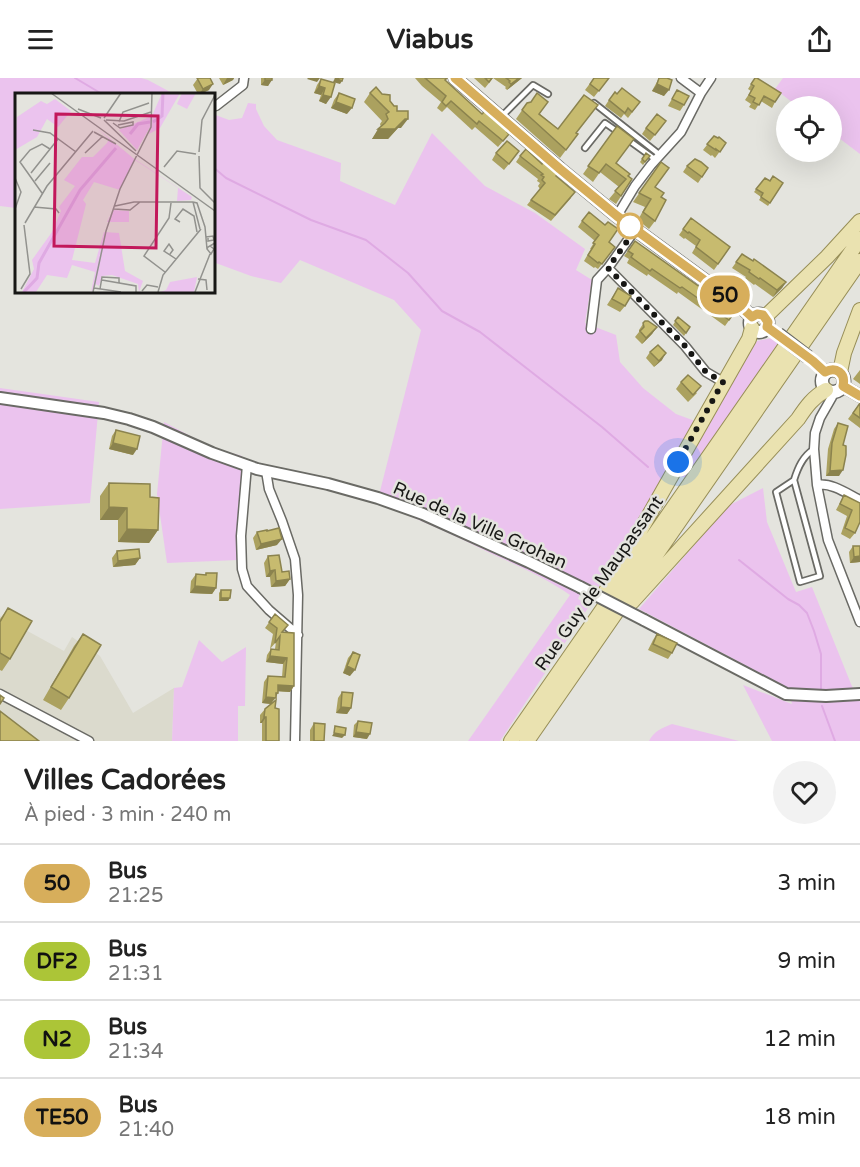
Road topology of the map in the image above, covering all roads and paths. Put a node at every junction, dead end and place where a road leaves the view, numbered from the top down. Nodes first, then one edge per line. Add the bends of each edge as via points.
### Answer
1 (244, 78) edge
2 (454, 78) edge
3 (681, 78) edge
4 (711, 78) edge
5 (701, 93) junction
6 (548, 94) dead end
7 (589, 100) edge
8 (216, 106) dead end
9 (500, 118) junction
10 (585, 148) dead end
11 (658, 157) junction
12 (617, 216) junction
13 (860, 220) edge
14 (635, 230) junction
15 (860, 239) edge
16 (860, 261) edge
17 (608, 268) junction
18 (860, 310) edge
19 (763, 325) junction
20 (591, 329) dead end
21 (825, 372) junction
22 (723, 382) junction
23 (835, 385) junction
24 (860, 396) edge
25 (0, 398) edge
26 (814, 449) junction
27 (247, 465) junction
28 (266, 471) junction
29 (794, 480) junction
30 (817, 484) junction
31 (860, 501) edge
32 (860, 622) edge
33 (298, 635) junction
34 (598, 639) junction
35 (566, 662) junction
36 (0, 694) edge
37 (860, 694) edge
38 (89, 741) edge
39 (295, 741) edge
40 (511, 741) edge
41 (527, 741) edge

1 - 8 street via 243,86
2 - 9 main road
3 - 5 street
4 - 5 street
5 - 11 street via 681,132
6 - 9 lane via 532,85
7 - 11 lane
9 - 12 main road
10 - 11 lane via 605,123
11 - 12 street
12 - 14 main road
13 - 19 main road
14 - 17 street
14 - 19 main road
15 - 35 main road, Rue Guy de Maupassant
16 - 34 main road, Rue Guy de Maupassant
17 - 20 street via 597,280
17 - 22 street via 706,372
18 - 23 main road
19 - 21 main road, bridge
19 - 22 main road via 748,339
21 - 23 main road via 834,369
21 - 23 main road via 822,385
22 - 35 main road
23 - 24 street
23 - 26 street via 820,418
23 - 34 main road via 807,405
25 - 27 street, Rue de la Ville Grohan via 129,419
26 - 29 lane via 797,469
26 - 30 street
27 - 28 street, Rue de la Ville Grohan
27 - 33 street via 241,536 244,578 269,610
28 - 33 street via 295,559
28 - 37 street, Rue de la Ville Grohan, bridge via 338,487 423,514 580,587 786,694
29 - 29 lane via 820,576 800,582 776,492
30 - 31 street
30 - 32 street via 828,540
33 - 39 street
34 - 41 main road, Rue Guy de Maupassant
35 - 40 main road, Rue Guy de Maupassant
36 - 38 street

